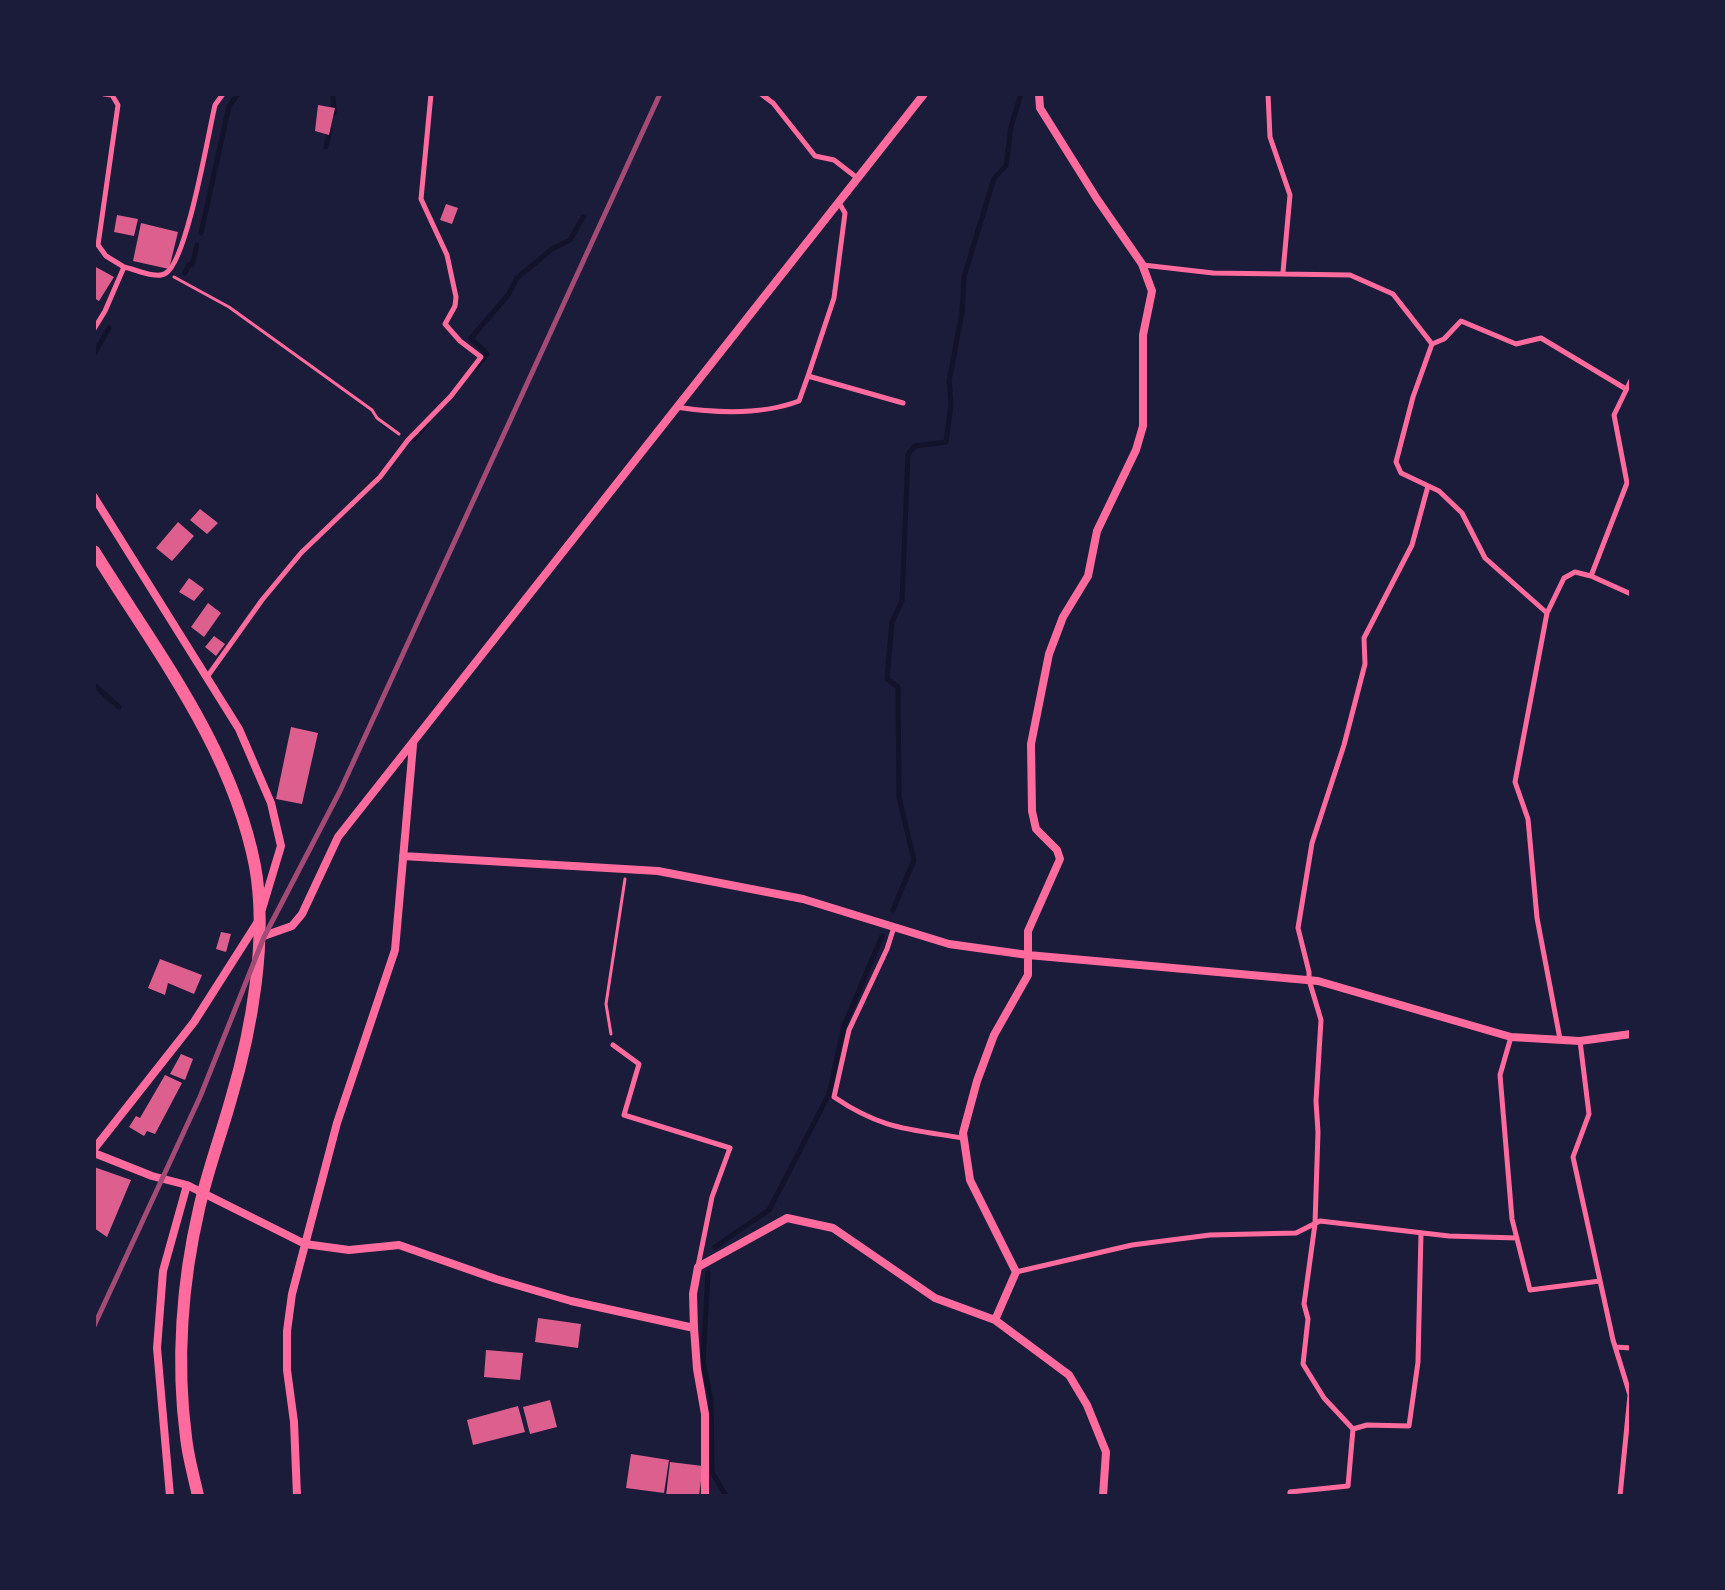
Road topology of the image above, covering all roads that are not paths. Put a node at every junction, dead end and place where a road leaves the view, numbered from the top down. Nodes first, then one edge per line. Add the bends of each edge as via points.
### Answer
1 (104, 94) edge
2 (223, 94) edge
3 (431, 94) edge
4 (761, 94) edge
5 (924, 94) edge
6 (1039, 94) edge
7 (1268, 94) edge
8 (856, 177) junction
9 (837, 201) junction
10 (1142, 264) junction
11 (124, 267) junction
12 (1283, 272) junction
13 (94, 329) edge
14 (1432, 344) junction
15 (808, 376) junction
16 (1631, 380) edge
17 (1626, 389) junction
18 (903, 403) dead end
19 (676, 407) junction
20 (1428, 486) junction
21 (94, 497) edge
22 (94, 551) edge
23 (1591, 576) junction
24 (1631, 594) edge
25 (1547, 613) junction
26 (207, 678) junction
27 (413, 745) junction
28 (403, 856) junction
29 (259, 920) junction
30 (894, 927) junction
31 (1028, 955) junction
32 (1309, 980) junction
33 (1631, 1034) edge
34 (1511, 1037) junction
35 (1560, 1039) junction
36 (1580, 1041) junction
37 (613, 1045) road end
38 (963, 1138) junction
39 (94, 1151) edge
40 (187, 1185) junction
41 (1315, 1224) junction
42 (1421, 1233) junction
43 (1517, 1238) junction
44 (305, 1244) junction
45 (698, 1267) junction
46 (1016, 1272) junction
47 (1600, 1281) junction
48 (995, 1320) junction
49 (694, 1328) junction
50 (1615, 1347) junction
51 (1631, 1348) edge
52 (1353, 1429) junction
53 (170, 1496) edge
54 (198, 1496) edge
55 (297, 1496) edge
56 (705, 1496) edge
57 (1103, 1496) edge
58 (1290, 1496) edge
59 (1620, 1496) edge

1 - 11 lane via 112,95 118,105 98,245
2 - 11 lane via 215,105 177,260 159,276
3 - 26 lane via 421,199 447,255 456,297 445,324 481,357 380,477 301,553
4 - 8 lane via 815,156 834,160
5 - 8 street
6 - 10 street via 1040,108
7 - 12 lane via 1270,137 1290,195
8 - 9 street
9 - 15 lane via 845,213 834,298
9 - 19 street
10 - 12 lane via 1213,273
10 - 31 street via 1152,291 1143,335 1143,426 1097,531 1088,576 1063,617 1049,654 1031,744 1036,829 1060,859 1028,931
11 - 13 lane
12 - 14 lane via 1350,275 1393,294
14 - 17 lane via 1461,321 1516,344 1541,338
14 - 20 lane via 1396,462 1401,473
15 - 18 lane
15 - 19 lane via 799,401 779,409
16 - 17 lane
17 - 23 lane via 1614,415 1627,483
19 - 27 street
20 - 25 lane via 1462,513 1485,558
20 - 32 lane via 1412,545 1364,638 1365,664 1312,843 1298,928
21 - 26 street
22 - 54 main road via 202,723 228,777 255,868 262,931 233,1094 199,1208 186,1282 181,1367 186,1438
23 - 24 lane
23 - 25 lane via 1575,572 1564,578
25 - 35 lane via 1515,782 1528,819 1537,918
26 - 29 street via 239,729 271,803 281,846
27 - 28 street
27 - 29 street via 338,837 292,926 255,939
28 - 30 street via 658,871 803,899
28 - 44 street via 395,950 337,1123
29 - 39 street via 194,1022
30 - 31 street via 949,944
30 - 38 lane via 849,1030 834,1097 887,1126
31 - 32 street
31 - 38 street via 1028,975 994,1035
32 - 34 street
32 - 41 lane via 1321,1020
33 - 36 street
34 - 35 street
34 - 43 lane via 1500,1075
35 - 36 street
36 - 47 lane via 1589,1114 1573,1157
37 - 45 lane via 639,1064 624,1115 730,1148 712,1197
38 - 46 street via 970,1180
39 - 40 street
40 - 44 street
40 - 53 street via 163,1271 157,1348
41 - 42 lane
41 - 46 lane via 1296,1233 1210,1235 1132,1245
41 - 52 lane via 1304,1304 1308,1319 1303,1364 1324,1398
42 - 43 lane
42 - 52 lane via 1418,1362 1409,1426
43 - 47 lane via 1530,1290
44 - 49 street via 349,1250 399,1245 571,1301
44 - 55 street via 287,1331
45 - 48 street via 787,1218 833,1228 935,1298
45 - 49 street
46 - 48 street
47 - 50 lane
48 - 57 street via 1069,1375 1106,1452
49 - 56 street via 705,1414
50 - 51 lane
50 - 59 lane via 1630,1395
52 - 58 lane via 1348,1486

